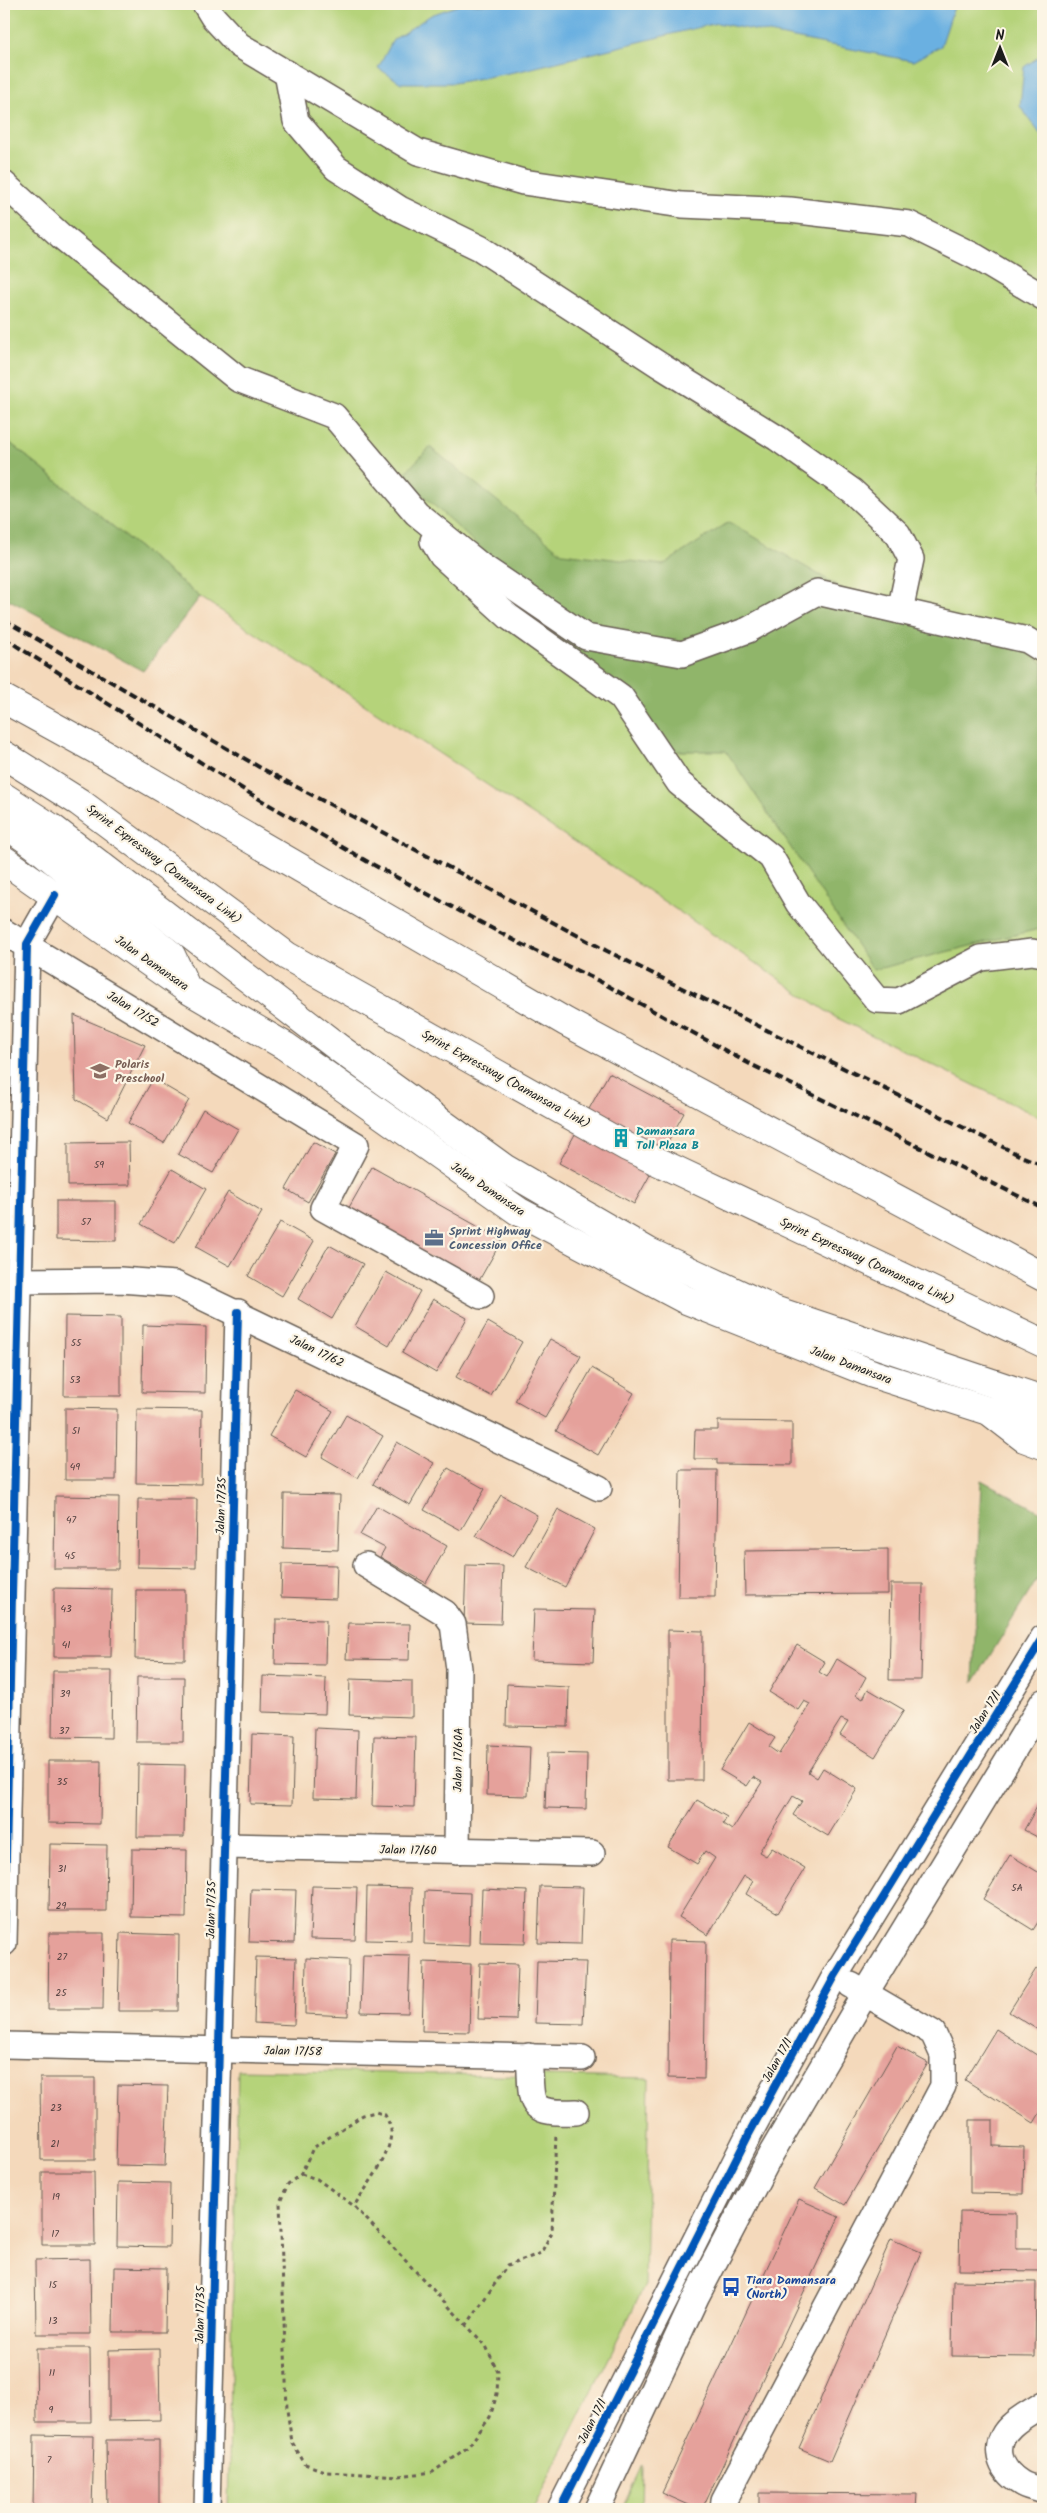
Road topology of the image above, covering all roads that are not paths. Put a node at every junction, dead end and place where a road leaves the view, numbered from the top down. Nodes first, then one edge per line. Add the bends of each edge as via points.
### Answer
1 (205, 4) edge
2 (287, 73) junction
3 (4, 184) edge
4 (1043, 296) edge
5 (416, 513) junction
6 (900, 611) junction
7 (1043, 650) edge
8 (4, 699) edge
9 (4, 755) edge
10 (4, 797) edge
11 (4, 823) edge
12 (4, 860) edge
13 (55, 895) junction
14 (4, 932) edge
15 (27, 944) junction
16 (1043, 954) edge
17 (187, 989) junction
18 (1043, 1277) edge
19 (19, 1281) junction
20 (481, 1296) dead end
21 (238, 1312) junction
22 (1043, 1343) edge
23 (1043, 1400) edge
24 (989, 1411) junction
25 (1043, 1423) edge
26 (1043, 1445) edge
27 (599, 1488) dead end
28 (8, 1548) edge
29 (366, 1565) dead end
30 (1043, 1638) edge
31 (1043, 1702) edge
32 (224, 1846) junction
33 (457, 1851) junction
34 (592, 1853) dead end
35 (4, 1943) edge
36 (836, 1976) junction
37 (865, 1994) junction
38 (4, 2045) edge
39 (218, 2049) junction
40 (529, 2056) junction
41 (582, 2058) dead end
42 (567, 2113) road end
43 (1043, 2404) edge
44 (1043, 2490) edge
45 (207, 2509) edge
46 (560, 2509) edge
47 (597, 2509) edge
48 (723, 2509) edge

1 - 2 street via 239,45
2 - 4 street via 418,152 523,182 682,205 790,210 909,224 976,257
2 - 6 street via 296,121 336,168 400,209 480,248 777,438 852,491 898,534 911,559
3 - 5 street via 61,236 238,379 334,416
5 - 6 street via 480,565 586,637 682,654 748,630 818,592
5 - 16 street via 442,556 509,617 621,697 679,783 771,857 798,904 877,1000 899,1001 981,958 1032,952
6 - 7 street via 1027,640
8 - 18 main road via 566,1022
9 - 22 main road, Sprint Expressway (Damansara Link) via 80,802 287,956 627,1147
10 - 23 main road via 52,828 340,1049 521,1178 649,1252 774,1310
11 - 17 main road via 171,955
12 - 13 main road, Jalan Damansara
13 - 15 street
13 - 17 main road, Jalan Damansara
14 - 15 street, Jalan 17/52
15 - 19 street
15 - 20 street, Jalan 17/52 via 356,1145 323,1208
17 - 24 main road, Jalan Damansara via 285,1046 518,1211 684,1299 873,1374
19 - 21 street, Jalan 17/62 via 120,1280 175,1284
19 - 28 street
21 - 27 street, Jalan 17/62
21 - 32 street, Jalan 17/35
24 - 25 main road
24 - 26 main road, Jalan Damansara via 1024,1438
28 - 35 street
29 - 33 street, Jalan 17/60A via 445,1613 453,1624 459,1669
30 - 36 street, Jalan 17/1
31 - 37 street
32 - 33 street, Jalan 17/60
32 - 39 street, Jalan 17/35
33 - 34 street, Jalan 17/60
36 - 37 street
36 - 46 street, Jalan 17/1 via 749,2134
37 - 47 street via 771,2154 696,2297
37 - 48 street via 933,2033 943,2055 944,2086 724,2500
38 - 39 street, Jalan 17/58
39 - 40 street, Jalan 17/58
39 - 45 street, Jalan 17/35
40 - 41 street, Jalan 17/58
40 - 42 street via 534,2103 539,2110
43 - 44 street via 1012,2425 1000,2443 1000,2460 1008,2473 1022,2484

